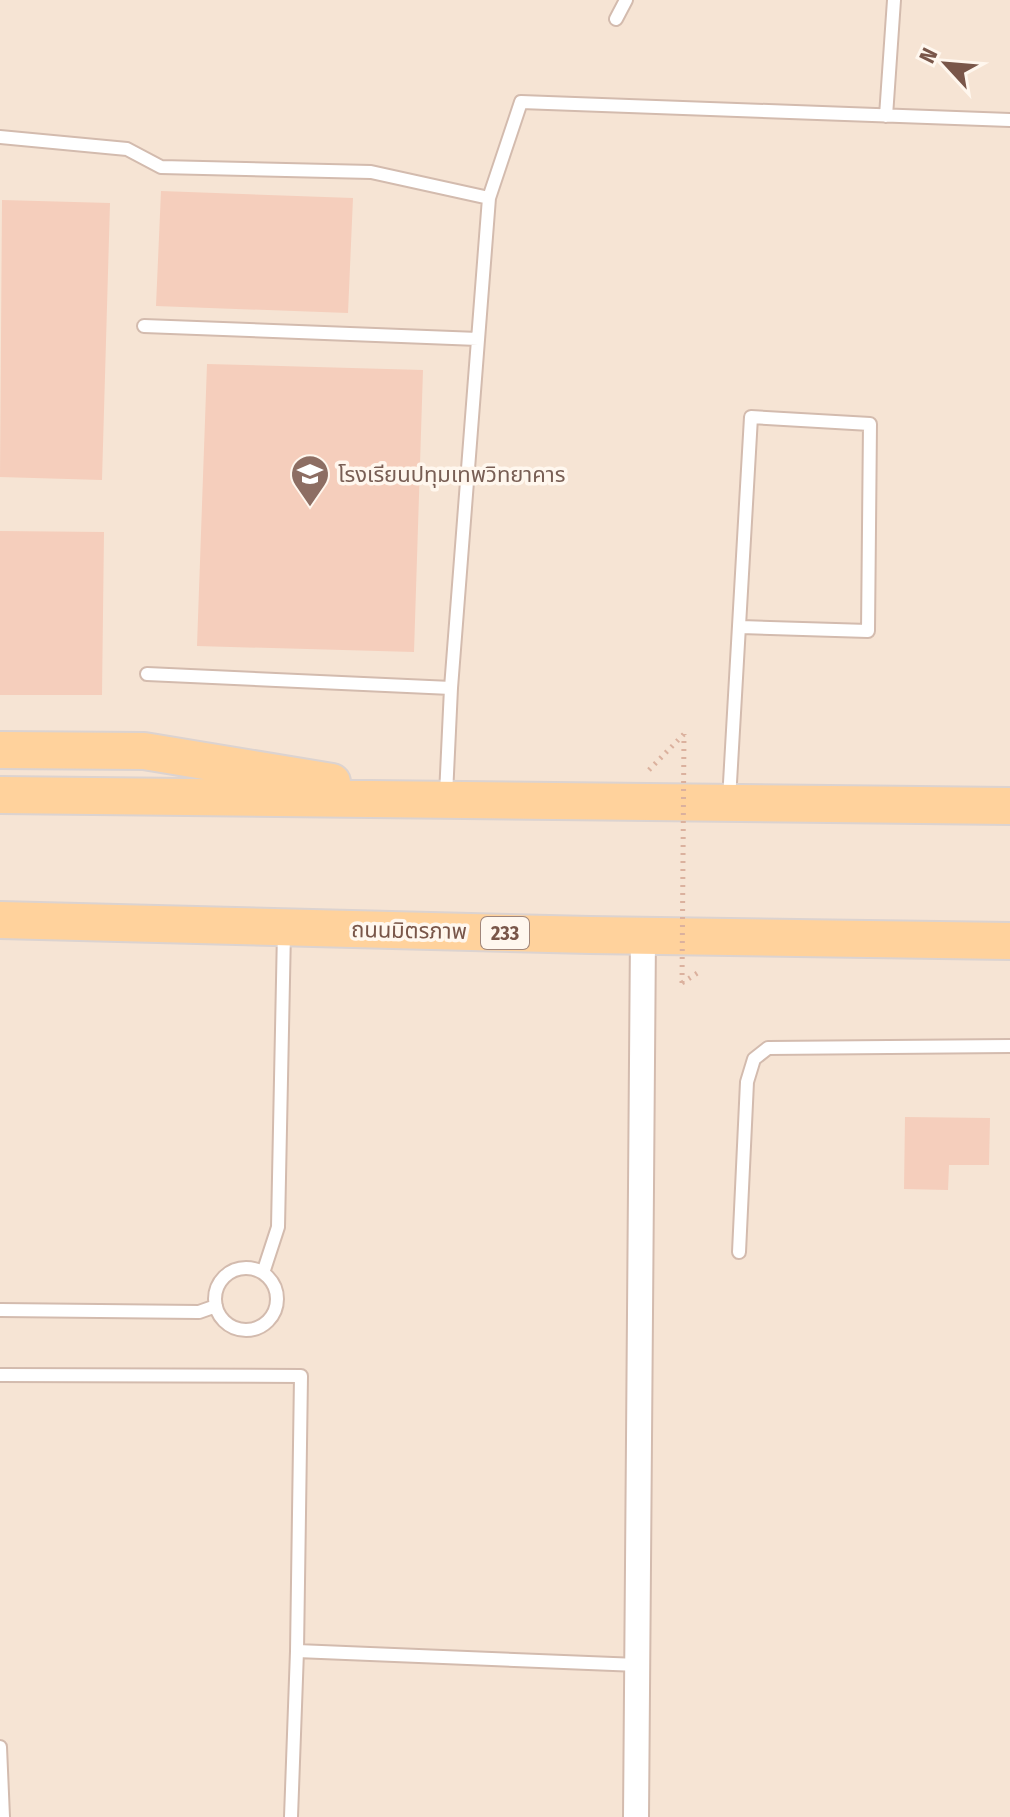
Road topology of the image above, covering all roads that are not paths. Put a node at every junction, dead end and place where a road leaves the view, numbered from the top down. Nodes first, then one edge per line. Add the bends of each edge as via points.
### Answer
1 (626, 0) edge
2 (894, 0) edge
3 (616, 19) dead end
4 (886, 116) junction
5 (1010, 120) edge
6 (0, 137) edge
7 (489, 198) junction
8 (144, 326) dead end
9 (478, 339) junction
10 (741, 627) junction
11 (147, 674) dead end
12 (451, 688) junction
13 (0, 750) edge
14 (0, 795) edge
15 (446, 801) junction
16 (729, 804) junction
17 (1010, 806) edge
18 (9, 917) edge
19 (284, 927) junction
20 (643, 935) junction
21 (1010, 941) edge
22 (1010, 1046) edge
23 (739, 1252) dead end
24 (263, 1273) junction
25 (216, 1306) junction
26 (0, 1310) edge
27 (0, 1375) edge
28 (297, 1651) junction
29 (638, 1665) junction
30 (0, 1747) edge
31 (3, 1817) edge
32 (291, 1817) edge
33 (636, 1817) edge

1 - 3 lane
2 - 4 lane
4 - 5 lane
4 - 7 lane via 521,102
6 - 7 lane via 127,149 161,167 371,172
7 - 9 lane
8 - 9 lane
9 - 12 lane
10 - 10 lane via 751,417 870,424 868,631
10 - 16 lane
11 - 12 lane
12 - 15 lane
13 - 15 main road via 144,751
14 - 15 main road
15 - 16 main road
16 - 17 main road
18 - 19 main road, ถนนมิตรภาพ / 233
19 - 20 main road, ถนนมิตรภาพ / 233
19 - 24 lane via 278,1227
20 - 21 main road, ถนนมิตรภาพ / 233
20 - 29 street
22 - 23 lane via 768,1048 754,1059 747,1082
24 - 25 lane via 231,1272 217,1288
24 - 25 lane via 277,1298 267,1321 241,1330 224,1321
25 - 26 lane via 199,1312
27 - 28 lane via 301,1376
28 - 29 lane
28 - 32 lane
29 - 33 street
30 - 31 lane

